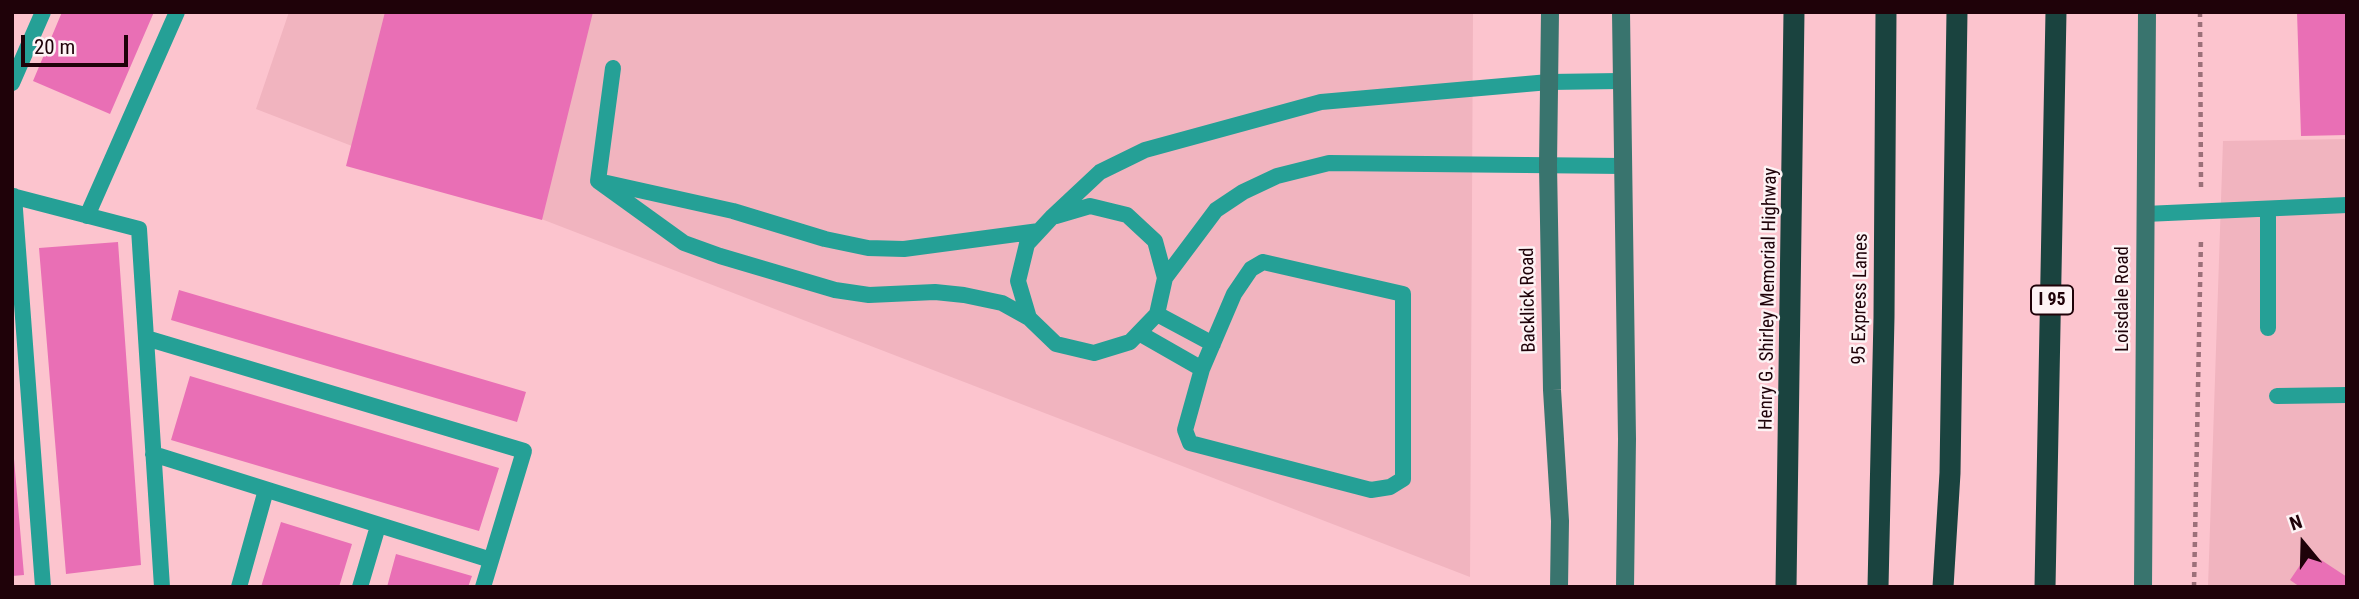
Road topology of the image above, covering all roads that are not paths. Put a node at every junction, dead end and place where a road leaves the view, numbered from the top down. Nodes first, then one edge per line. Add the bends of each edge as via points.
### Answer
1 (43, 12) edge
2 (177, 12) edge
3 (1550, 12) edge
4 (1621, 12) edge
5 (1794, 12) edge
6 (1886, 12) edge
7 (1957, 12) edge
8 (2056, 12) edge
9 (2147, 12) edge
10 (613, 68) dead end
11 (1620, 81) junction
12 (1549, 82) junction
13 (12, 83) edge
14 (1548, 165) junction
15 (1623, 166) junction
16 (598, 181) junction
17 (13, 196) edge
18 (2347, 205) edge
19 (2268, 209) junction
20 (2145, 214) junction
21 (88, 216) junction
22 (1054, 216) junction
23 (1039, 231) junction
24 (1166, 278) junction
25 (1157, 314) junction
26 (1029, 318) junction
27 (2268, 328) dead end
28 (1139, 333) junction
29 (146, 338) junction
30 (1213, 344) junction
31 (1202, 369) junction
32 (2347, 395) edge
33 (2277, 396) dead end
34 (153, 454) junction
35 (266, 490) junction
36 (379, 526) junction
37 (491, 560) junction
38 (43, 587) edge
39 (162, 587) edge
40 (239, 587) edge
41 (360, 587) edge
42 (483, 587) edge
43 (1559, 587) edge
44 (1625, 587) edge
45 (1786, 587) edge
46 (1878, 587) edge
47 (1943, 587) edge
48 (2045, 587) edge
49 (2143, 587) edge

1 - 13 lane
2 - 21 lane
3 - 12 main road, Backlick Road
4 - 11 main road
5 - 45 highway, Henry G. Shirley Memorial Highway
6 - 46 highway, 95 Express Lanes
7 - 47 highway via 1950,473
8 - 48 highway, I 95
9 - 20 main road, Loisdale Road
10 - 16 lane
11 - 12 lane
11 - 15 main road
12 - 14 main road, Backlick Road
12 - 22 lane via 1321,102 1253,119 1145,150 1100,172
14 - 15 lane
14 - 24 lane via 1329,163 1277,176 1216,210
14 - 43 main road, Backlick Road
15 - 44 main road
16 - 23 lane via 868,248 904,248
16 - 26 lane via 684,243 720,256 835,290 869,295 964,295 1002,303
17 - 21 lane
17 - 38 lane
18 - 19 lane
19 - 20 lane
19 - 27 lane
20 - 49 main road, Loisdale Road
21 - 29 lane via 139,229
22 - 23 lane
22 - 24 lane via 1090,206 1127,215 1155,241
23 - 26 lane via 1027,244 1018,281
24 - 25 lane
25 - 28 lane
25 - 30 lane
26 - 28 lane via 1056,344 1094,353 1130,342
28 - 31 lane
29 - 34 lane
29 - 37 lane via 524,451
30 - 31 lane
30 - 31 lane via 1234,295 1251,269 1263,262 1403,294 1403,479 1391,487 1371,490 1190,443 1185,430
32 - 33 lane
34 - 35 lane
34 - 39 lane
35 - 36 lane
35 - 40 lane
36 - 37 lane
36 - 41 lane
37 - 42 lane

